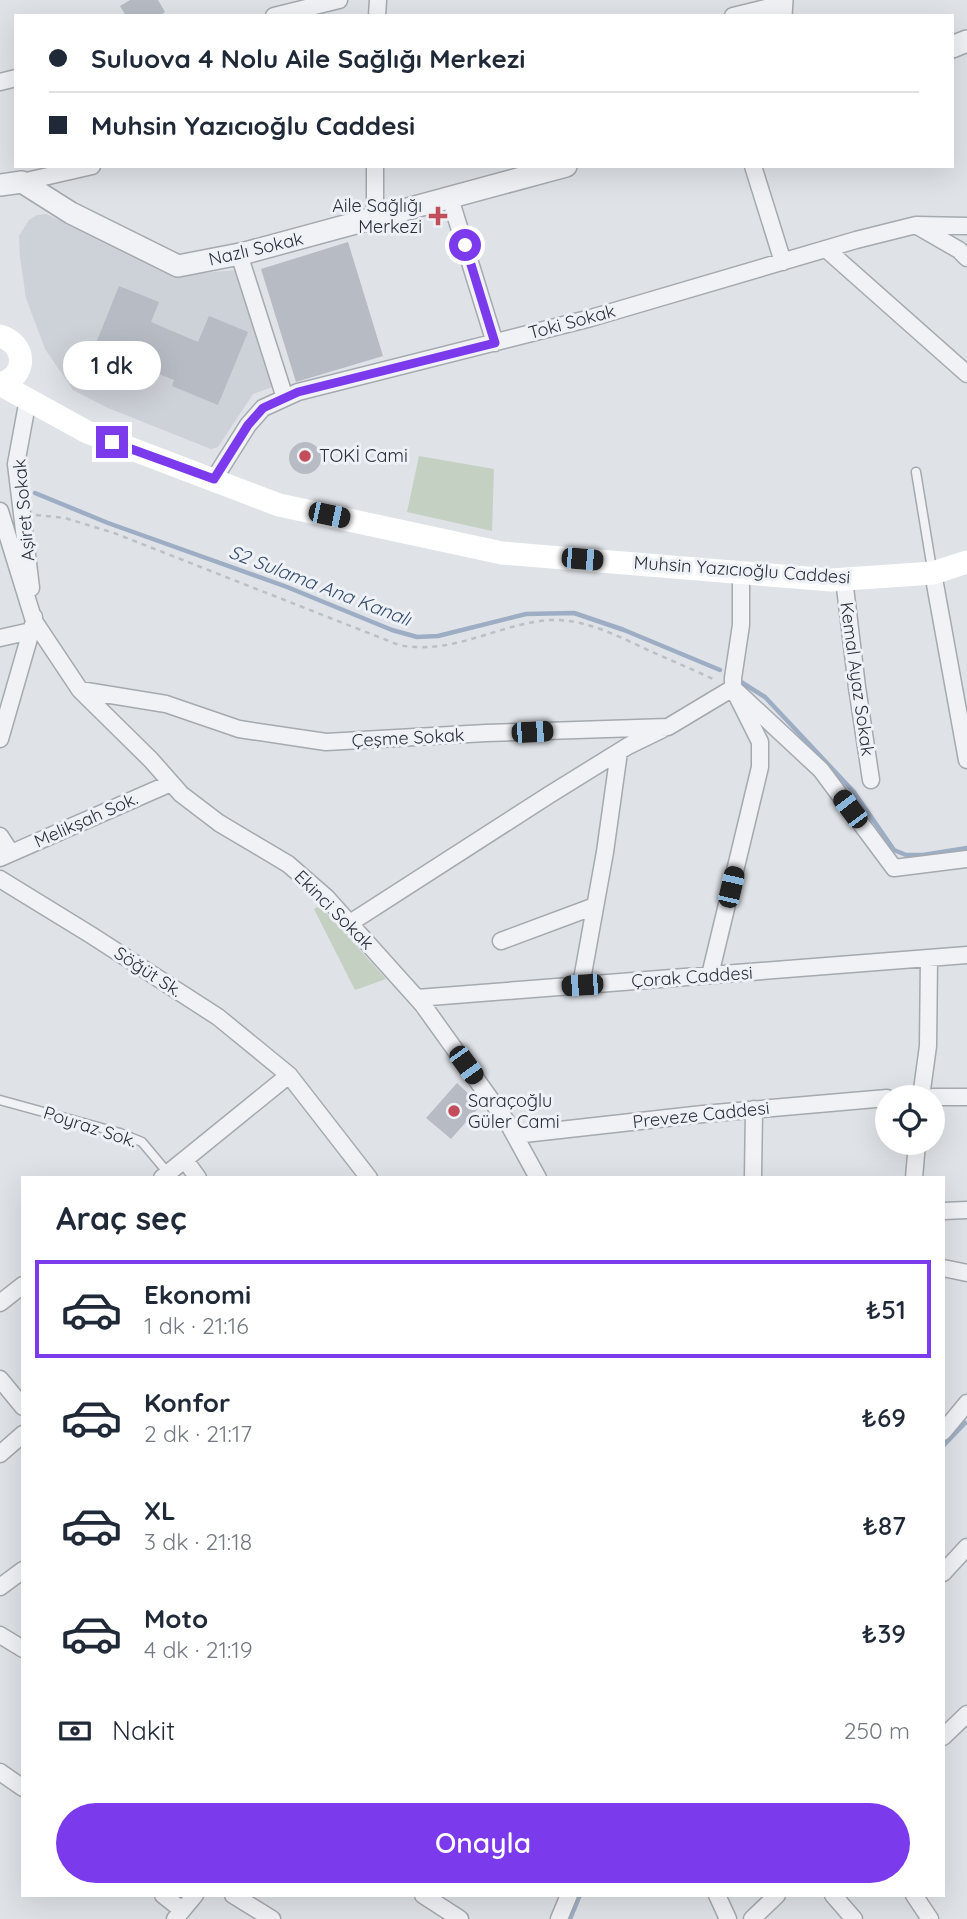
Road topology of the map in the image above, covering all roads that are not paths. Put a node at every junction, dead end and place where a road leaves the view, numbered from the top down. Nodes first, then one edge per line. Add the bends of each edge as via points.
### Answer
1 (339, 0) edge
2 (782, 7) edge
3 (282, 14) edge
4 (744, 14) edge
5 (83, 168) edge
6 (375, 168) edge
7 (559, 168) edge
8 (754, 168) edge
9 (22, 182) junction
10 (0, 185) edge
11 (450, 198) junction
12 (375, 218) junction
13 (916, 225) junction
14 (967, 226) edge
15 (826, 249) junction
16 (239, 254) junction
17 (967, 258) edge
18 (783, 262) junction
19 (0, 336) edge
20 (495, 343) junction
21 (967, 374) edge
22 (0, 384) edge
23 (285, 398) junction
24 (28, 400) junction
25 (916, 472) dead end
26 (214, 479) junction
27 (0, 511) edge
28 (967, 562) edge
29 (741, 573) junction
30 (933, 573) junction
31 (844, 579) junction
32 (33, 626) junction
33 (0, 638) edge
34 (733, 688) junction
35 (79, 690) junction
36 (668, 727) junction
37 (0, 739) edge
38 (619, 752) junction
39 (967, 760) edge
40 (872, 780) dead end
41 (171, 783) junction
42 (0, 836) edge
43 (6, 855) edge
44 (967, 859) edge
45 (0, 879) edge
46 (595, 905) junction
47 (350, 923) junction
48 (501, 941) dead end
49 (967, 955) edge
50 (929, 958) junction
51 (710, 975) junction
52 (582, 985) junction
53 (417, 998) junction
54 (289, 1075) junction
55 (923, 1085) edge
56 (945, 1097) edge
57 (967, 1097) edge
58 (875, 1099) edge
59 (0, 1100) edge
60 (754, 1109) junction
61 (515, 1136) junction
62 (916, 1155) edge
63 (185, 1160) junction
64 (165, 1175) edge
65 (197, 1176) edge
66 (367, 1176) edge
67 (537, 1176) edge
68 (753, 1176) edge
69 (915, 1176) edge
70 (945, 1210) edge
71 (967, 1210) edge
72 (945, 1268) edge
73 (967, 1273) edge
74 (21, 1287) edge
75 (0, 1303) edge
76 (0, 1379) edge
77 (21, 1405) edge
78 (945, 1408) edge
79 (965, 1410) edge
80 (945, 1430) edge
81 (21, 1436) edge
82 (0, 1454) edge
83 (967, 1547) edge
84 (21, 1571) edge
85 (945, 1571) edge
86 (0, 1587) edge
87 (0, 1635) edge
88 (21, 1648) edge
89 (967, 1714) edge
90 (945, 1735) edge
91 (0, 1772) edge
92 (21, 1787) edge
93 (165, 1897) edge
94 (193, 1897) edge
95 (236, 1897) edge
96 (426, 1897) edge
97 (568, 1897) edge
98 (718, 1897) edge
99 (776, 1897) edge
100 (835, 1897) edge
101 (915, 1897) edge
102 (179, 1915) edge
103 (272, 1919) edge
104 (460, 1919) edge
105 (559, 1919) edge
106 (727, 1919) edge
107 (752, 1919) edge
108 (854, 1919) edge
109 (930, 1919) edge

1 - 3 street
2 - 4 street
5 - 9 street
6 - 12 street
7 - 11 street, Nazlı Sokak
8 - 18 street
9 - 10 street
9 - 16 street, Nazlı Sokak via 178,266
11 - 12 street, Nazlı Sokak
11 - 20 street
12 - 16 street, Nazlı Sokak
13 - 14 street, Toki Sokak
13 - 15 street, Toki Sokak
13 - 17 street
15 - 18 street, Toki Sokak
15 - 21 street
16 - 23 street
18 - 20 street, Toki Sokak
19 - 22 main road via 10,339 21,360 16,375
20 - 23 street, Toki Sokak
22 - 24 main road, Muhsin Yazıcıoğlu Caddesi
23 - 26 street, Toki Sokak via 263,408 248,425
24 - 26 main road, Muhsin Yazıcıoğlu Caddesi via 87,432
24 - 32 street, Aşiret Sokak via 16,464
25 - 30 lane
26 - 29 main road, Muhsin Yazıcıoğlu Caddesi via 279,505 502,553
27 - 32 street, Aşiret Sokak
28 - 30 main road, Muhsin Yazıcıoğlu Caddesi
29 - 31 main road, Muhsin Yazıcıoğlu Caddesi
29 - 34 street via 741,625
30 - 31 main road, Muhsin Yazıcıoğlu Caddesi
30 - 39 street
31 - 40 street, Kemal Ayaz Sokak
32 - 33 street
32 - 35 street, Ekinci Sokak
32 - 37 street, Aşiret Sokak
34 - 36 street, Çeşme Sokak
34 - 44 street via 821,770 894,868
34 - 51 street via 760,742 760,767
35 - 36 street, Çeşme Sokak via 166,704 239,730 327,742
35 - 41 street, Ekinci Sokak
36 - 38 street
38 - 46 street
38 - 47 street
41 - 43 street, Melikşah Sok.
41 - 47 street, Ekinci Sokak via 219,823 288,864
42 - 43 street
45 - 54 street, Söğüt Sk. via 218,1017
46 - 48 street
46 - 52 street
47 - 53 street, Ekinci Sokak
49 - 50 street, Çorak Caddesi
50 - 51 street, Çorak Caddesi
50 - 55 street
51 - 52 street, Çorak Caddesi
52 - 53 street, Çorak Caddesi
53 - 61 street, Ekinci Sokak
54 - 63 street
54 - 66 street, Söğüt Sk.
56 - 57 street
58 - 60 street, Preveze Caddesi
59 - 64 lane, Poyraz Sok. via 142,1142
60 - 61 street, Preveze Caddesi
60 - 68 street
61 - 67 street, Ekinci Sokak
62 - 69 street
63 - 64 street
63 - 65 street
70 - 71 street
72 - 73 street
74 - 75 street
76 - 77 street
78 - 79 street
79 - 80 street
81 - 82 street
83 - 85 street
84 - 86 street
87 - 88 street
89 - 90 street
91 - 92 street
93 - 102 street
94 - 102 street
95 - 103 street
96 - 104 street
97 - 105 street
98 - 106 street
99 - 107 street
100 - 108 street
101 - 109 street

